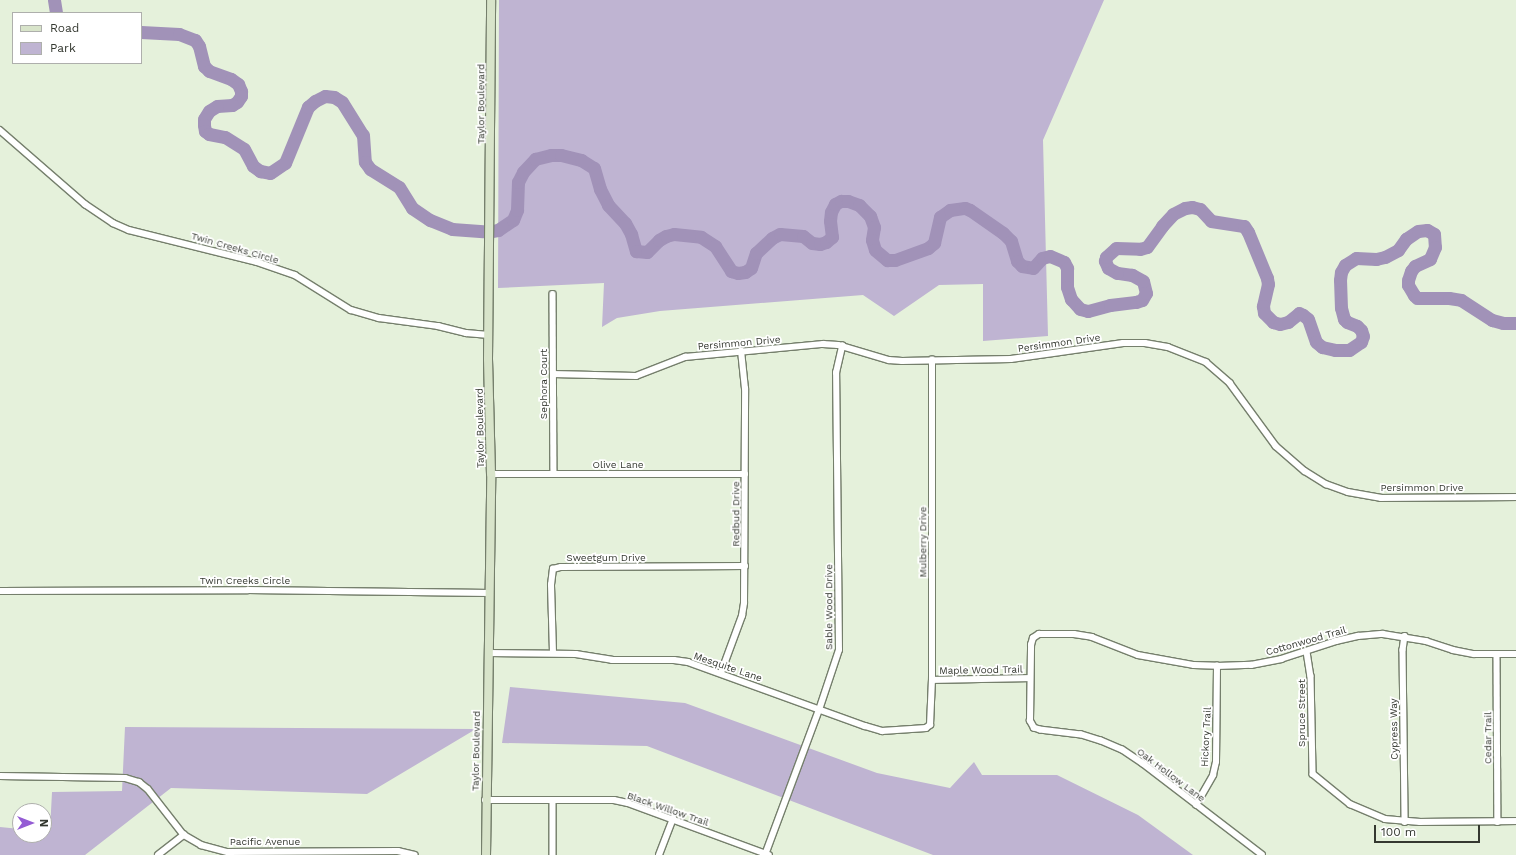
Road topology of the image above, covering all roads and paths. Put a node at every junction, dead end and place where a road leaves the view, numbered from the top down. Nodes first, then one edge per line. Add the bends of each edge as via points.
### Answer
1 (492, 0) edge
2 (0, 130) edge
3 (553, 294) dead end
4 (489, 335) junction
5 (842, 346) junction
6 (741, 351) junction
7 (932, 360) junction
8 (553, 374) junction
9 (491, 474) junction
10 (554, 474) junction
11 (745, 474) junction
12 (1516, 497) edge
13 (745, 566) junction
14 (0, 591) edge
15 (490, 593) junction
16 (1404, 636) junction
17 (1307, 652) junction
18 (489, 653) junction
19 (553, 653) junction
20 (1497, 654) junction
21 (1516, 654) edge
22 (1217, 666) junction
23 (721, 673) junction
24 (1030, 678) junction
25 (932, 680) junction
26 (819, 710) junction
27 (930, 725) joint
28 (0, 776) edge
29 (485, 800) junction
30 (553, 800) junction
31 (1196, 804) junction
32 (673, 819) junction
33 (1516, 821) edge
34 (1404, 822) junction
35 (1498, 822) junction
36 (184, 835) junction
37 (158, 855) edge
38 (415, 855) edge
39 (486, 855) edge
40 (553, 855) edge
41 (660, 855) edge
42 (766, 855) edge
43 (1262, 855) edge

1 - 4 street, Taylor Boulevard
2 - 4 street, Twin Creeks Circle via 85,204 112,223 129,230 257,262 295,275 351,310 380,318 438,326 466,334
3 - 8 street, Sephora Court
4 - 9 street, Taylor Boulevard
5 - 6 street, Persimmon Drive via 823,344
5 - 7 street, Persimmon Drive via 890,360
5 - 26 street, Sable Wood Drive via 836,373 839,650
6 - 8 street, Persimmon Drive via 685,356 636,376
6 - 11 street, Redbud Drive via 745,389
7 - 12 street, Persimmon Drive via 1012,359 1123,343 1168,347 1206,362 1230,383 1276,446 1305,471 1326,484 1348,492 1381,498
7 - 25 street, Mulberry Drive
8 - 10 street, Sephora Court
9 - 10 street, Olive Lane
9 - 15 street, Taylor Boulevard
10 - 11 street, Olive Lane
11 - 13 street, Redbud Drive
13 - 19 street, Sweetgum Drive via 554,569 550,585
13 - 23 street, Redbud Drive via 742,616
14 - 15 street, Twin Creeks Circle
15 - 18 street, Taylor Boulevard
16 - 17 street, Cottonwood Trail via 1358,636
16 - 20 street, Cottonwood Trail via 1452,650 1474,654
16 - 34 street, Cypress Way
17 - 22 street, Cottonwood Trail via 1251,665
17 - 34 street, Spruce Street via 1311,676 1312,774 1350,804 1385,819
18 - 19 street, Mesquite Lane
18 - 29 street, Taylor Boulevard
19 - 23 street, Mesquite Lane via 620,661 674,660
20 - 21 street, Cottonwood Trail
20 - 35 street, Cedar Trail
22 - 24 street, Cottonwood Trail via 1188,664 1138,655 1092,637 1038,634 1033,638 1031,645
22 - 31 street, Hickory Trail via 1216,762 1213,775
23 - 26 street, Mesquite Lane
24 - 25 street, Maple Wood Trail
24 - 31 street, Oak Hollow Lane via 1030,721 1034,728 1081,735 1122,750
25 - 27 street, Mulberry Drive
26 - 27 street, Mesquite Lane via 882,731 922,730
26 - 42 street, Sable Wood Drive
28 - 36 street, Pacific Avenue via 125,778 139,782 148,789
29 - 30 street, Black Willow Trail
29 - 39 street, Taylor Boulevard
30 - 32 street, Black Willow Trail via 628,802
30 - 40 street
31 - 43 street, Oak Hollow Lane
32 - 41 street
32 - 42 street, Black Willow Trail
33 - 35 street
34 - 35 street
36 - 37 street
36 - 38 street, Pacific Avenue via 201,845 228,852 398,851

